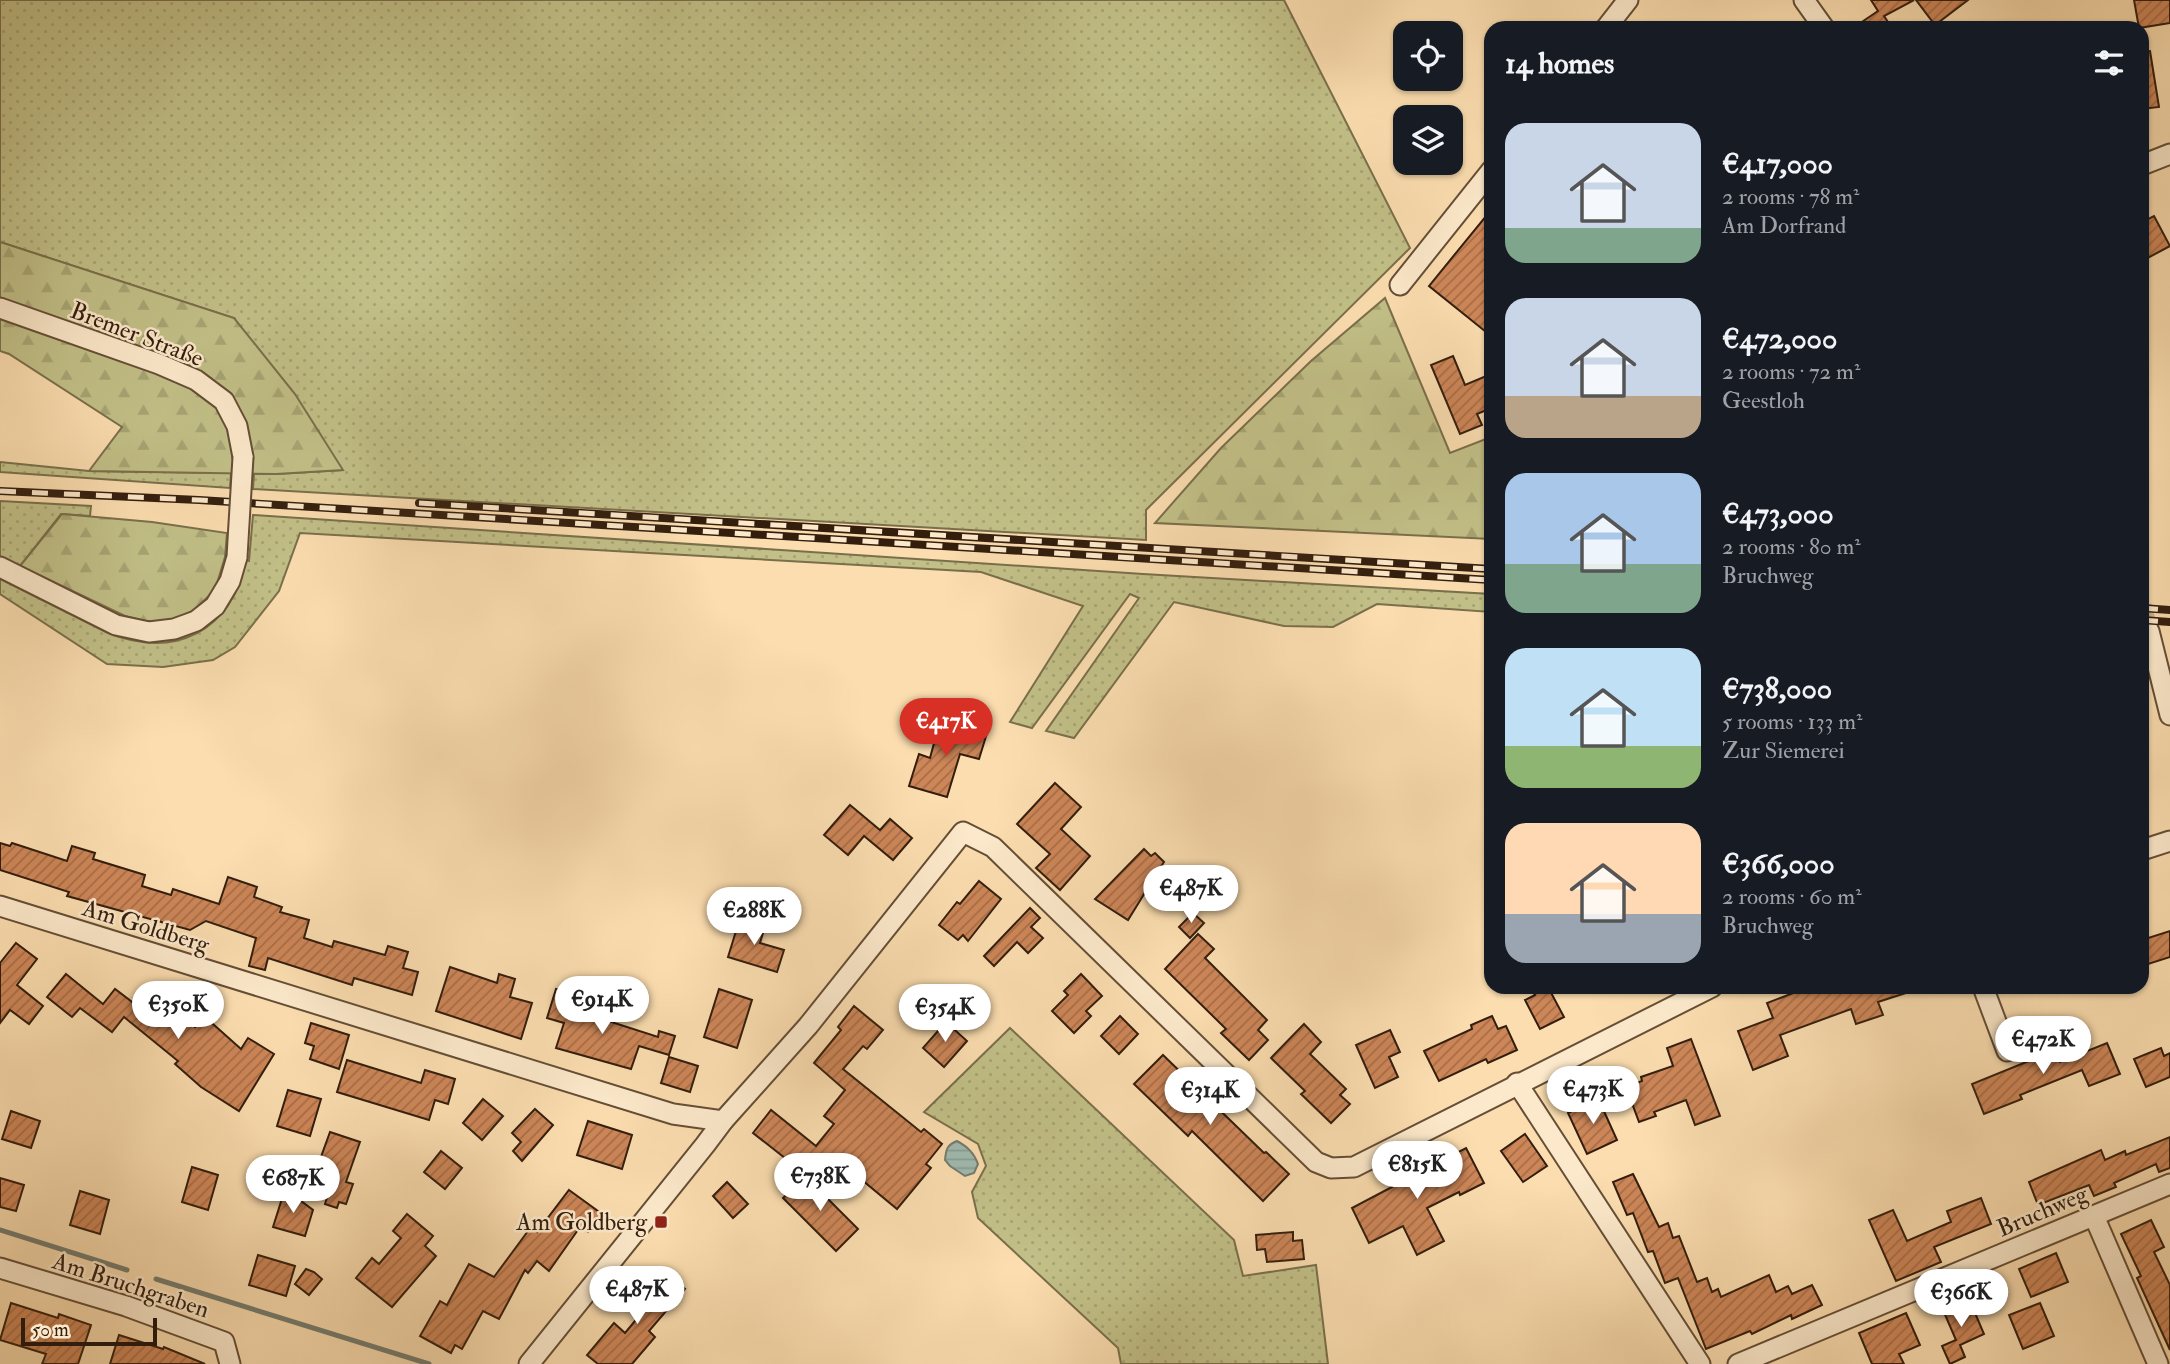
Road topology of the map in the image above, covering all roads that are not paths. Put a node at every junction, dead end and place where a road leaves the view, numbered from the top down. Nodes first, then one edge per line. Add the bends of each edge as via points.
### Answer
1 (1628, 0) edge
2 (1804, 0) edge
3 (1612, 21) edge
4 (1819, 21) edge
5 (2170, 154) edge
6 (2149, 162) edge
7 (1484, 180) edge
8 (1400, 285) dead end
9 (0, 308) edge
10 (0, 567) edge
11 (2149, 631) dead end
12 (2170, 715) edge
13 (2170, 841) edge
14 (2149, 848) edge
15 (0, 906) edge
16 (1698, 994) edge
17 (1986, 994) edge
18 (2007, 1051) dead end
19 (1517, 1083) junction
20 (723, 1121) junction
21 (2170, 1184) edge
22 (2094, 1216) junction
23 (0, 1268) edge
24 (230, 1364) edge
25 (529, 1364) edge
26 (1700, 1364) edge
27 (1738, 1364) edge
28 (2158, 1364) edge

1 - 3 street
2 - 4 street
5 - 6 street
7 - 8 street
9 - 10 street, Bremer Straße, bridge via 196,380 224,401 237,426 243,457 237,557 230,582 215,606 196,621 149,632 116,625
11 - 12 street
13 - 14 street
15 - 20 street, Am Goldberg via 673,1114
16 - 19 street
17 - 18 street
19 - 20 street via 1354,1167 1331,1168 1317,1162 992,847 962,832 808,1026
19 - 26 street
20 - 25 street
21 - 22 street, Bruchweg
22 - 27 street, Bruchweg
22 - 28 street
23 - 24 street, Am Bruchgraben via 224,1342

